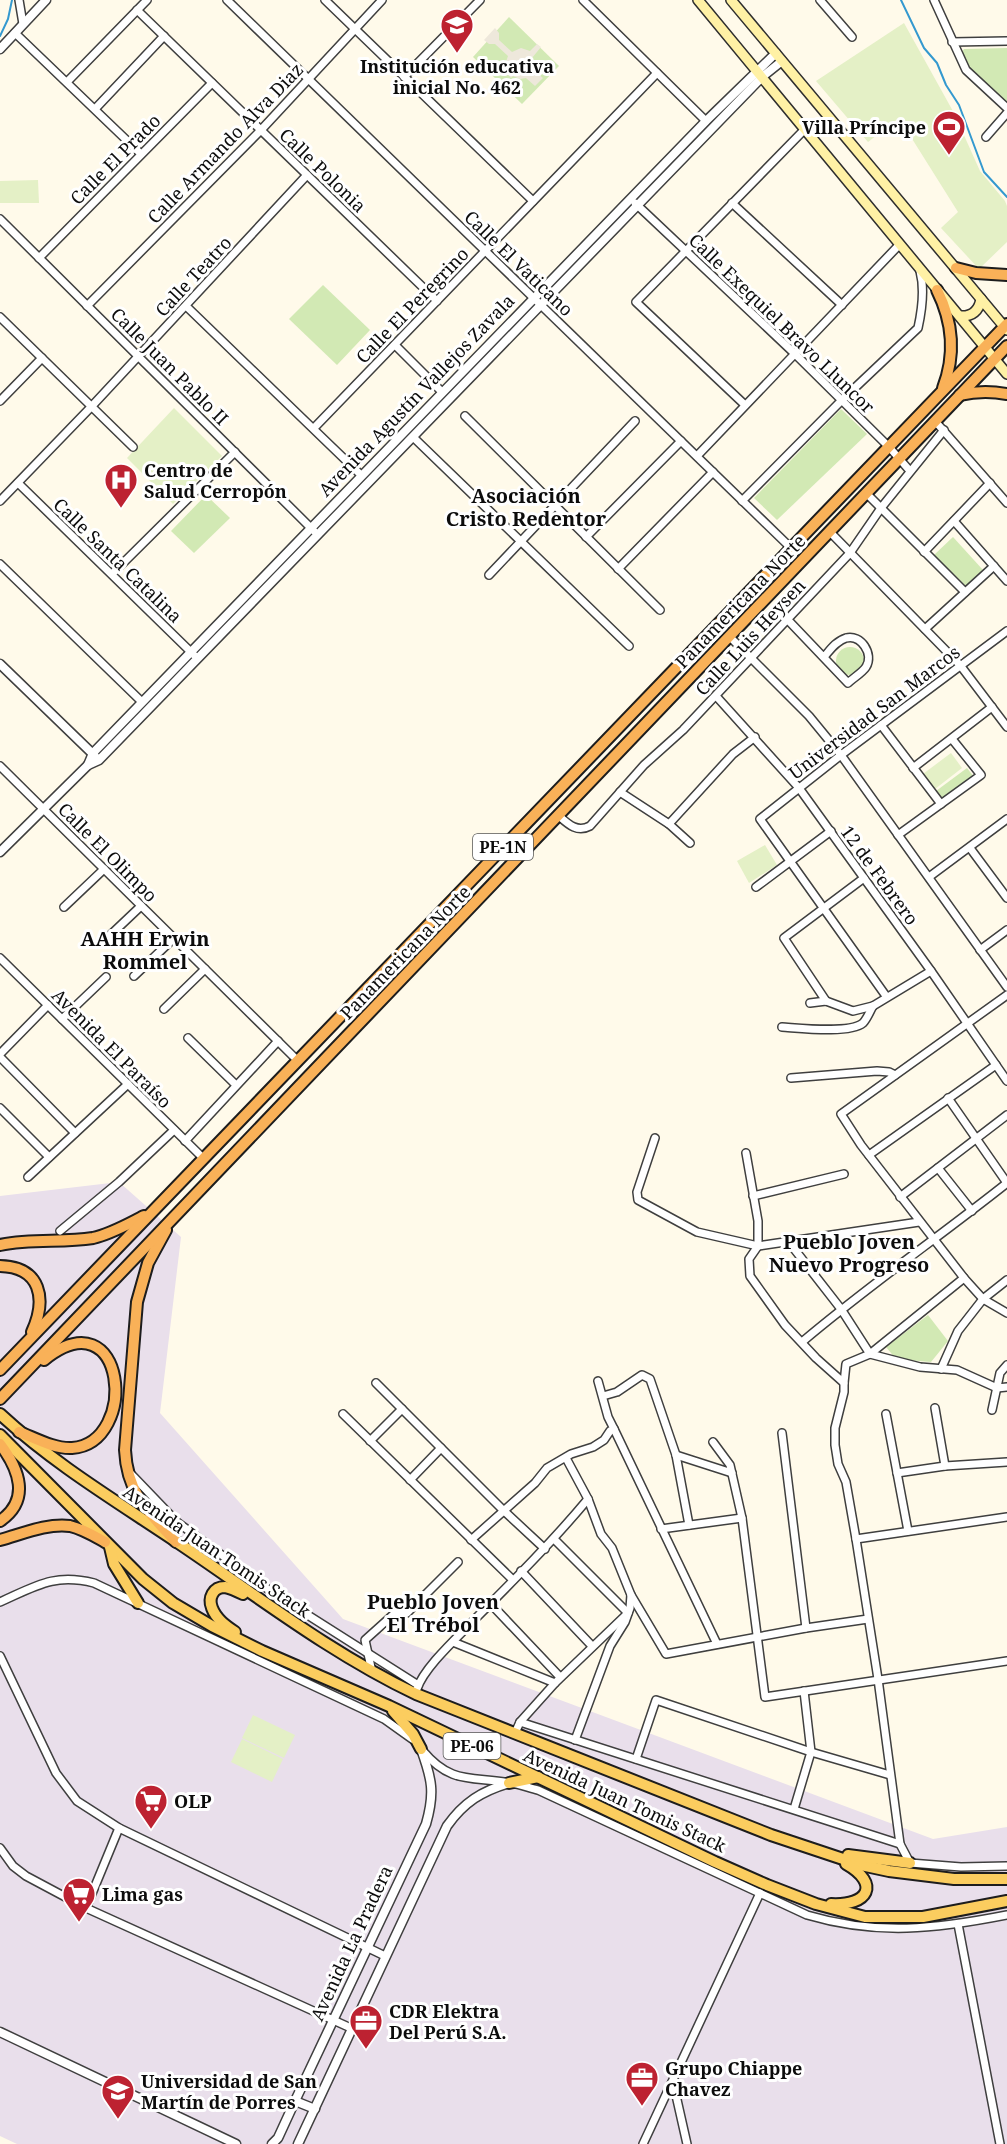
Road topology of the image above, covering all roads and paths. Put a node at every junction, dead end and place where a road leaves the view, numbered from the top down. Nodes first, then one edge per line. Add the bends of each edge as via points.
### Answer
1 (19, 0) edge
2 (46, 0) edge
3 (147, 0) edge
4 (227, 0) edge
5 (325, 0) edge
6 (382, 0) edge
7 (480, 0) edge
8 (583, 0) edge
9 (698, 0) edge
10 (731, 0) edge
11 (820, 0) edge
12 (934, 0) edge
13 (137, 10) junction
14 (23, 24) junction
15 (355, 28) junction
16 (15, 33) junction
17 (164, 36) junction
18 (852, 37) dead end
19 (1007, 41) edge
20 (952, 42) junction
21 (0, 49) edge
22 (779, 57) junction
23 (657, 73) junction
24 (759, 74) junction
25 (404, 77) junction
26 (308, 79) junction
27 (67, 82) junction
28 (212, 83) junction
29 (1007, 108) edge
30 (95, 109) junction
31 (1007, 113) edge
32 (706, 121) junction
33 (805, 129) junction
34 (261, 130) junction
35 (986, 137) dead end
36 (141, 154) junction
37 (307, 175) junction
38 (630, 199) junction
39 (533, 201) junction
40 (732, 203) junction
41 (638, 205) junction
42 (0, 219) edge
43 (900, 244) junction
44 (485, 251) junction
45 (686, 251) junction
46 (39, 258) junction
47 (919, 267) junction
48 (956, 268) junction
49 (1007, 275) edge
50 (937, 290) junction
51 (534, 298) junction
52 (981, 299) junction
53 (437, 301) junction
54 (541, 305) junction
55 (842, 305) junction
56 (87, 306) junction
57 (186, 306) junction
58 (960, 316) junction
59 (0, 317) edge
60 (1006, 327) edge
61 (395, 345) junction
62 (1007, 346) edge
63 (985, 347) junction
64 (794, 353) junction
65 (138, 357) junction
66 (42, 358) junction
67 (995, 359) junction
68 (1007, 374) edge
69 (442, 392) junction
70 (941, 392) junction
71 (1007, 394) edge
72 (960, 395) junction
73 (842, 400) junction
74 (0, 401) edge
75 (745, 405) junction
76 (92, 406) junction
77 (465, 416) dead end
78 (635, 421) dead end
79 (935, 421) junction
80 (314, 428) junction
81 (944, 430) junction
82 (413, 437) junction
83 (681, 441) junction
84 (133, 447) dead end
85 (889, 447) junction
86 (235, 452) junction
87 (697, 456) junction
88 (899, 459) junction
89 (910, 471) junction
90 (713, 472) junction
91 (361, 475) junction
92 (18, 483) junction
93 (990, 483) junction
94 (866, 493) junction
95 (0, 501) edge
96 (742, 501) junction
97 (1007, 504) edge
98 (555, 506) junction
99 (880, 508) junction
100 (954, 521) junction
101 (310, 527) junction
102 (829, 531) junction
103 (318, 535) junction
104 (586, 537) junction
105 (522, 541) junction
106 (791, 548) junction
107 (924, 552) junction
108 (850, 553) junction
109 (0, 564) edge
110 (994, 566) junction
111 (618, 569) junction
112 (112, 574) junction
113 (489, 574) dead end
114 (1007, 581) edge
115 (965, 592) junction
116 (660, 610) dead end
117 (787, 619) junction
118 (925, 629) junction
119 (846, 631) dead end
120 (1006, 634) edge
121 (729, 636) junction
122 (838, 642) junction
123 (629, 645) dead end
124 (191, 651) junction
125 (824, 657) junction
126 (197, 659) junction
127 (750, 659) junction
128 (0, 664) edge
129 (960, 665) junction
130 (716, 696) junction
131 (142, 702) junction
132 (992, 707) junction
133 (881, 725) junction
134 (1007, 727) edge
135 (754, 737) junction
136 (952, 739) junction
137 (841, 755) junction
138 (96, 757) junction
139 (0, 766) edge
140 (914, 768) junction
141 (799, 788) junction
142 (620, 792) junction
143 (941, 804) junction
144 (43, 809) junction
145 (559, 816) junction
146 (1007, 819) edge
147 (669, 824) junction
148 (831, 831) junction
149 (898, 835) junction
150 (690, 843) dead end
151 (970, 848) junction
152 (0, 852) edge
153 (790, 862) junction
154 (104, 869) junction
155 (929, 877) junction
156 (864, 878) junction
157 (1007, 883) edge
158 (756, 887) dead end
159 (1000, 889) junction
160 (1007, 898) edge
161 (141, 906) junction
162 (64, 907) dead end
163 (823, 908) junction
164 (1007, 930) edge
165 (174, 938) junction
166 (102, 943) dead end
167 (980, 950) junction
168 (0, 958) edge
169 (205, 969) junction
170 (931, 971) junction
171 (134, 976) dead end
172 (106, 977) dead end
173 (1007, 987) edge
174 (1007, 995) edge
175 (886, 996) junction
176 (826, 1001) junction
177 (810, 1003) dead end
178 (48, 1005) junction
179 (873, 1006) junction
180 (164, 1009) dead end
181 (62, 1020) junction
182 (968, 1024) junction
183 (782, 1027) dead end
184 (188, 1038) dead end
185 (278, 1041) junction
186 (0, 1055) edge
187 (298, 1061) junction
188 (996, 1065) junction
189 (895, 1075) junction
190 (791, 1078) dead end
191 (1007, 1081) edge
192 (128, 1084) junction
193 (236, 1085) junction
194 (948, 1098) junction
195 (0, 1108) edge
196 (1007, 1115) edge
197 (174, 1130) junction
198 (75, 1132) junction
199 (655, 1138) dead end
200 (976, 1138) junction
201 (184, 1141) junction
202 (746, 1153) dead end
203 (869, 1155) junction
204 (49, 1157) junction
205 (203, 1158) junction
206 (938, 1168) junction
207 (844, 1174) dead end
208 (28, 1177) dead end
209 (1007, 1183) edge
210 (753, 1196) junction
211 (900, 1197) junction
212 (972, 1211) junction
213 (150, 1214) junction
214 (176, 1214) junction
215 (919, 1222) junction
216 (60, 1231) dead end
217 (788, 1241) junction
218 (934, 1241) junction
219 (0, 1245) edge
220 (758, 1246) junction
221 (0, 1266) edge
222 (964, 1278) junction
223 (1007, 1280) edge
224 (983, 1299) junction
225 (841, 1309) junction
226 (1007, 1313) edge
227 (29, 1340) junction
228 (802, 1342) junction
229 (870, 1354) junction
230 (1007, 1365) edge
231 (941, 1369) junction
232 (0, 1370) edge
233 (26, 1371) junction
234 (598, 1381) dead end
235 (376, 1383) dead end
236 (844, 1383) junction
237 (1007, 1387) edge
238 (997, 1388) junction
239 (603, 1395) junction
240 (0, 1399) edge
241 (936, 1408) dead end
242 (402, 1409) junction
243 (992, 1410) dead end
244 (0, 1414) edge
245 (343, 1414) dead end
246 (886, 1414) dead end
247 (614, 1430) junction
248 (19, 1432) junction
249 (782, 1433) dead end
250 (0, 1435) edge
251 (370, 1441) junction
252 (713, 1442) dead end
253 (0, 1444) edge
254 (441, 1448) junction
255 (676, 1455) junction
256 (566, 1458) junction
257 (1007, 1461) edge
258 (945, 1466) junction
259 (126, 1470) junction
260 (732, 1473) junction
261 (897, 1473) junction
262 (410, 1480) junction
263 (588, 1499) junction
264 (165, 1510) junction
265 (503, 1510) junction
266 (149, 1513) junction
267 (1007, 1517) edge
268 (742, 1518) junction
269 (0, 1521) edge
270 (689, 1525) junction
271 (661, 1529) junction
272 (908, 1531) junction
273 (193, 1534) junction
274 (554, 1539) junction
275 (856, 1539) junction
276 (0, 1540) edge
277 (471, 1540) junction
278 (180, 1544) junction
279 (108, 1545) junction
280 (545, 1549) junction
281 (221, 1554) junction
282 (458, 1562) dead end
283 (521, 1571) junction
284 (221, 1573) junction
285 (513, 1580) junction
286 (631, 1595) junction
287 (0, 1602) edge
288 (138, 1603) junction
289 (490, 1604) junction
290 (270, 1608) junction
291 (628, 1613) junction
292 (868, 1619) junction
293 (806, 1628) junction
294 (757, 1637) junction
295 (453, 1642) junction
296 (717, 1644) junction
297 (592, 1646) junction
298 (262, 1651) junction
299 (368, 1654) junction
300 (0, 1656) edge
301 (1007, 1661) edge
302 (372, 1673) junction
303 (878, 1679) junction
304 (557, 1680) junction
305 (417, 1690) junction
306 (804, 1691) junction
307 (389, 1706) junction
308 (520, 1722) junction
309 (515, 1734) junction
310 (575, 1740) junction
311 (421, 1749) junction
312 (811, 1752) junction
313 (636, 1759) junction
314 (890, 1774) junction
315 (539, 1777) junction
316 (509, 1782) junction
317 (794, 1809) junction
318 (119, 1828) junction
319 (900, 1844) junction
320 (0, 1848) edge
321 (816, 1850) junction
322 (910, 1863) junction
323 (1007, 1866) edge
324 (1007, 1878) edge
325 (759, 1893) junction
326 (1007, 1901) edge
327 (816, 1904) junction
328 (86, 1908) junction
329 (1007, 1915) edge
330 (958, 1924) junction
331 (368, 1947) junction
332 (385, 1956) junction
333 (333, 2020) junction
334 (353, 2029) junction
335 (0, 2032) edge
336 (673, 2082) junction
337 (295, 2101) junction
338 (315, 2109) junction
339 (236, 2144) edge
340 (272, 2144) edge
341 (298, 2144) edge
342 (643, 2144) edge
343 (687, 2144) edge
344 (1003, 2144) edge

1 - 14 street
2 - 14 street
3 - 13 street
4 - 26 street, Calle El Vaticano
5 - 15 street
6 - 15 street, Calle Armando Alva Diaz
7 - 25 street
8 - 23 street
9 - 24 main road
10 - 22 main road
11 - 18 street
12 - 20 street
13 - 17 street, Calle Polonia
13 - 27 street
14 - 16 street
15 - 25 street
15 - 26 street, Calle Armando Alva Diaz
16 - 21 street
16 - 27 street
17 - 28 street, Calle Polonia
17 - 30 street
19 - 20 street
20 - 29 street via 966,70
22 - 24 street, Avenida Agustín Vallejos Zavala
22 - 48 main road
23 - 32 street
23 - 39 street, Calle El Peregrino
24 - 32 street, Avenida Agustín Vallejos Zavala
24 - 33 main road
24 - 41 street, Avenida Agustín Vallejos Zavala
25 - 39 street
26 - 34 street, Calle Armando Alva Diaz
26 - 44 street, Calle El Vaticano
27 - 30 street
28 - 34 street, Calle Polonia
28 - 36 street, Calle El Prado
30 - 36 street
31 - 35 street
32 - 38 street, Avenida Agustín Vallejos Zavala
33 - 40 street
33 - 43 main road
34 - 37 street, Calle Polonia
34 - 56 street, Calle Armando Alva Diaz
36 - 46 street, Calle El Prado
37 - 53 street, Calle Polonia
37 - 57 street, Calle Teatro
38 - 41 street, Calle Exequiel Bravo Lluncor
38 - 51 street, Avenida Agustín Vallejos Zavala
39 - 44 street, Calle El Peregrino
40 - 45 street
40 - 55 street
41 - 45 street, Calle Exequiel Bravo Lluncor
41 - 54 street, Avenida Agustín Vallejos Zavala
42 - 46 street, Calle Juan Pablo II
43 - 47 main road
43 - 55 street
44 - 51 street, Calle El Vaticano
44 - 53 street, Calle El Peregrino
45 - 64 street, Calle Exequiel Bravo Lluncor
45 - 75 street via 636,302
46 - 56 street, Calle Juan Pablo II
47 - 50 main road
47 - 73 street via 922,295 918,328
48 - 49 highway
48 - 52 main road
50 - 58 main road
50 - 70 highway via 952,340
51 - 54 street, Calle El Vaticano
51 - 69 street, Avenida Agustín Vallejos Zavala
52 - 58 main road via 973,314
52 - 60 main road
53 - 61 street, Calle El Peregrino
54 - 82 street, Avenida Agustín Vallejos Zavala
54 - 83 street, Calle El Vaticano
55 - 64 street
56 - 65 street, Calle Juan Pablo II
57 - 65 street, Calle Teatro
57 - 80 street
58 - 63 main road
59 - 66 street
60 - 63 highway, Panamericana Norte / PE-1N
61 - 69 street
61 - 80 street, Calle El Peregrino
62 - 67 highway, Panamericana Norte / PE-1N
63 - 67 main road
63 - 70 highway, Panamericana Norte / PE-1N
64 - 73 street, Calle Exequiel Bravo Lluncor
64 - 75 street
65 - 76 street, Calle Teatro
65 - 86 street, Calle Juan Pablo II
66 - 74 street
66 - 76 street
67 - 68 main road
67 - 72 highway, Panamericana Norte / PE-1N
69 - 91 street, Avenida Agustín Vallejos Zavala
70 - 85 highway, Panamericana Norte / PE-1N
71 - 72 highway via 992,391
72 - 79 highway, Panamericana Norte / PE-1N
73 - 85 street, Calle Exequiel Bravo Lluncor
73 - 96 street
75 - 87 street
76 - 84 street
76 - 92 street, Calle Teatro
77 - 98 street
78 - 98 street
79 - 81 street
79 - 88 highway, Panamericana Norte / PE-1N
80 - 91 street
81 - 89 street, Calle Luis Heysen
81 - 93 street
82 - 103 street, Avenida Agustín Vallejos Zavala
82 - 105 street
83 - 87 street, Calle El Vaticano
83 - 104 street
85 - 88 street, Calle Exequiel Bravo Lluncor
85 - 106 highway, Panamericana Norte / PE-1N
86 - 101 street, Calle Juan Pablo II
86 - 112 street
87 - 90 street, Calle El Vaticano
88 - 89 street, Calle Exequiel Bravo Lluncor
88 - 94 highway, Panamericana Norte / PE-1N
89 - 99 street, Calle Luis Heysen
90 - 96 street, Calle El Vaticano
90 - 111 street
91 - 101 street, Avenida Agustín Vallejos Zavala
92 - 95 street, Calle Teatro
92 - 112 street, Calle Santa Catalina
93 - 97 street
93 - 100 street
94 - 99 street
94 - 102 highway, Panamericana Norte / PE-1N
96 - 106 street, Calle El Vaticano
98 - 104 street
98 - 105 street
99 - 107 street
99 - 108 street, Calle Luis Heysen
100 - 107 street
100 - 110 street
101 - 103 street, Calle Juan Pablo II
101 - 124 street, Avenida Agustín Vallejos Zavala
102 - 108 street
102 - 121 highway, Panamericana Norte / PE-1N
103 - 126 street, Avenida Agustín Vallejos Zavala
104 - 111 street
105 - 113 street
105 - 123 street
106 - 187 highway, Panamericana Norte / PE-1N
107 - 115 street
108 - 117 street, Calle Luis Heysen
108 - 118 street
109 - 131 street
110 - 114 street
110 - 115 street
111 - 116 street
112 - 124 street, Calle Santa Catalina
115 - 118 street
117 - 125 street
117 - 127 street, Calle Luis Heysen
118 - 129 street
119 - 122 street
120 - 129 street, Universidad San Marcos
121 - 127 street
121 - 145 highway, Panamericana Norte / PE-1N
122 - 125 street
122 - 125 street via 851,638 860,641 868,651 866,667 848,683
124 - 126 street, Calle Santa Catalina
124 - 131 street, Avenida Agustín Vallejos Zavala
126 - 138 street, Avenida Agustín Vallejos Zavala
127 - 130 street, Calle Luis Heysen
127 - 137 street
128 - 138 street
129 - 132 street
129 - 133 street, Universidad San Marcos
130 - 135 street, 12 de Febrero
130 - 142 street, Calle Luis Heysen
131 - 138 street, Avenida Agustín Vallejos Zavala
132 - 134 street
132 - 136 street
133 - 137 street, Universidad San Marcos
133 - 140 street
135 - 141 street, 12 de Febrero
135 - 147 street via 733,754
136 - 140 street
136 - 143 street via 981,775
137 - 141 street, Universidad San Marcos
137 - 149 street
138 - 144 street, Avenida Agustín Vallejos Zavala
139 - 144 street, Calle El Olimpo
140 - 143 street
141 - 148 street, 12 de Febrero
141 - 153 street, Universidad San Marcos via 760,819
142 - 145 street, Calle Luis Heysen via 585,829 575,828
142 - 147 street
143 - 149 street
144 - 152 street, Avenida Agustín Vallejos Zavala
144 - 154 street, Calle El Olimpo
145 - 214 highway, Panamericana Norte / PE-1N
146 - 151 street
147 - 150 street
148 - 153 street
148 - 156 street, 12 de Febrero
149 - 155 street
151 - 155 street
151 - 159 street
153 - 158 street
153 - 163 street
154 - 161 street, Calle El Olimpo
154 - 162 street
155 - 167 street
156 - 163 street
156 - 170 street, 12 de Febrero
157 - 159 street
159 - 160 street
161 - 165 street, Calle El Olimpo
161 - 166 street
163 - 175 street
163 - 176 street via 784,938
164 - 167 street
165 - 169 street, Calle El Olimpo
165 - 171 street
167 - 173 street
168 - 178 street, Avenida El Paraíso
169 - 180 street
169 - 185 street, Calle El Olimpo
170 - 175 street
170 - 182 street, 12 de Febrero
172 - 181 street
174 - 182 street
175 - 179 street
176 - 177 street
176 - 179 street via 853,1011
178 - 181 street, Avenida El Paraíso
178 - 186 street
179 - 183 street via 863,1023 855,1026
181 - 192 street, Avenida El Paraíso
182 - 188 street, 12 de Febrero
182 - 189 street
184 - 193 street
185 - 187 street, Calle El Olimpo
185 - 193 street
186 - 198 street
187 - 205 highway, Panamericana Norte / PE-1N
188 - 191 street, 12 de Febrero
188 - 194 street
189 - 190 street via 877,1071
189 - 203 street via 841,1114
192 - 197 street, Avenida El Paraíso
192 - 198 street
193 - 201 street
194 - 200 street
194 - 203 street
195 - 204 street
196 - 200 street
197 - 201 street, Avenida El Paraíso
197 - 216 street
198 - 204 street
199 - 220 street via 637,1192 638,1200 697,1232
200 - 206 street
200 - 209 street
201 - 205 street, Avenida El Paraíso
202 - 210 street
203 - 211 street
204 - 208 street
205 - 213 highway, Panamericana Norte / PE-1N
206 - 211 street
206 - 212 street
207 - 210 street
209 - 212 street
210 - 220 street
211 - 215 street
212 - 218 street
213 - 219 highway via 94,1238 40,1239
213 - 227 highway, Panamericana Norte / PE-1N
214 - 233 highway, Panamericana Norte / PE-1N
214 - 259 highway via 148,1263 137,1302 124,1450
215 - 217 street
215 - 218 street
217 - 220 street
217 - 225 street
218 - 222 street
218 - 225 street
220 - 228 street via 749,1259 750,1276
221 - 227 highway via 23,1270 39,1290 39,1317
222 - 224 street
222 - 229 street
223 - 224 street
224 - 226 street
224 - 231 street via 958,1331
225 - 228 street
225 - 229 street
227 - 232 highway, Panamericana Norte / PE-1N
228 - 236 street
229 - 231 street
229 - 236 street via 846,1364
230 - 238 street via 1000,1373
231 - 238 street via 957,1370
233 - 240 highway, Panamericana Norte / PE-1N
233 - 248 highway via 64,1346 93,1344 109,1360 115,1392 108,1425 90,1443 69,1448 56,1446
234 - 239 street
235 - 242 street
236 - 275 street via 835,1445
237 - 238 street
238 - 243 street
239 - 247 street
239 - 255 street via 647,1377
241 - 258 street
242 - 251 street
242 - 254 street
244 - 248 main road, Avenida Juan Tomis Stack / PE-06
245 - 251 street
246 - 261 street
247 - 256 street via 604,1440
247 - 271 street
248 - 278 main road, Avenida Juan Tomis Stack / PE-06 via 81,1479
249 - 293 street
250 - 279 main road, Avenida Juan Tomis Stack / PE-06
251 - 262 street
252 - 260 street
253 - 269 highway via 16,1471 20,1493 17,1503
254 - 262 street
254 - 265 street
255 - 260 street
255 - 270 street
256 - 263 street
256 - 265 street via 547,1468
257 - 258 street
258 - 261 street
259 - 264 street, Avenida Juan Tomis Stack
259 - 266 highway via 136,1496
260 - 268 street
261 - 272 street
262 - 277 street
263 - 274 street
263 - 286 street
264 - 266 street
264 - 273 street, Avenida Juan Tomis Stack
265 - 277 street
265 - 280 street
266 - 278 highway
267 - 272 street
268 - 270 street
268 - 294 street
270 - 271 street
271 - 296 street
272 - 275 street
273 - 278 street
273 - 281 street, Avenida Juan Tomis Stack
274 - 280 street
274 - 291 street
275 - 292 street
276 - 279 highway via 60,1526 83,1530
277 - 285 street
278 - 284 main road, Avenida Juan Tomis Stack / PE-06
279 - 288 main road via 114,1564
279 - 298 main road, Avenida Juan Tomis Stack / PE-06 via 173,1603
280 - 283 street
281 - 284 street
281 - 299 street, Avenida Juan Tomis Stack
282 - 299 street via 407,1612 395,1613 365,1640
283 - 285 street
283 - 297 street
284 - 290 main road, Avenida Juan Tomis Stack / PE-06
285 - 289 street
286 - 291 street
286 - 296 street via 666,1654
287 - 288 street, Avenida Juan Tomis Stack via 63,1578 94,1583
288 - 311 street, Avenida Juan Tomis Stack via 384,1719
289 - 295 street
289 - 304 street
290 - 298 main road via 226,1587 214,1591 211,1597 212,1609 225,1626
290 - 302 main road, Avenida Juan Tomis Stack / PE-06
291 - 297 street
291 - 310 street via 610,1646
292 - 293 street
292 - 303 street
293 - 294 street
294 - 296 street
294 - 306 street via 765,1697
295 - 304 street
295 - 305 street via 420,1678
297 - 304 street
298 - 307 main road, Avenida Juan Tomis Stack / PE-06
299 - 302 street
299 - 305 street, Avenida Juan Tomis Stack
300 - 318 street via 67,1790 88,1810
301 - 303 street
302 - 305 main road, Avenida Juan Tomis Stack / PE-06
303 - 306 street
303 - 314 street
304 - 308 street
305 - 309 main road, Avenida Juan Tomis Stack / PE-06
306 - 312 street
307 - 311 main road, PE-06
307 - 315 main road, Avenida Juan Tomis Stack / PE-06
308 - 309 street
308 - 310 street
309 - 321 main road, Avenida Juan Tomis Stack / PE-06
310 - 313 street
311 - 316 street, Avenida Juan Tomis Stack via 437,1766 460,1777
311 - 331 street, Avenida La Pradera via 432,1783 428,1817
312 - 313 street via 656,1700
312 - 314 street
312 - 317 street
313 - 317 street
314 - 319 street
315 - 316 main road, PE-06
315 - 327 main road, Avenida Juan Tomis Stack / PE-06 via 715,1862
316 - 325 street, Avenida Juan Tomis Stack via 538,1790
316 - 332 street, Avenida La Pradera via 478,1795 455,1814
317 - 319 street
318 - 328 street
318 - 331 street
319 - 322 street
320 - 328 street via 26,1876
321 - 322 main road
321 - 324 main road, Avenida Juan Tomis Stack / PE-06 via 861,1865 918,1875
321 - 327 main road via 855,1869 867,1887 853,1904
322 - 323 street
325 - 330 street, Avenida Juan Tomis Stack via 837,1924 893,1930
325 - 336 street
326 - 327 main road, Avenida Juan Tomis Stack / PE-06 via 901,1918 865,1917
328 - 333 street
329 - 330 street, Avenida Juan Tomis Stack
330 - 344 street
331 - 332 street
331 - 333 street, Avenida La Pradera
332 - 334 street, Avenida La Pradera
333 - 334 street
333 - 337 street, Avenida La Pradera
334 - 338 street, Avenida La Pradera
335 - 339 street
336 - 342 street
336 - 343 street
337 - 338 street
337 - 340 street, Avenida La Pradera
338 - 341 street, Avenida La Pradera

